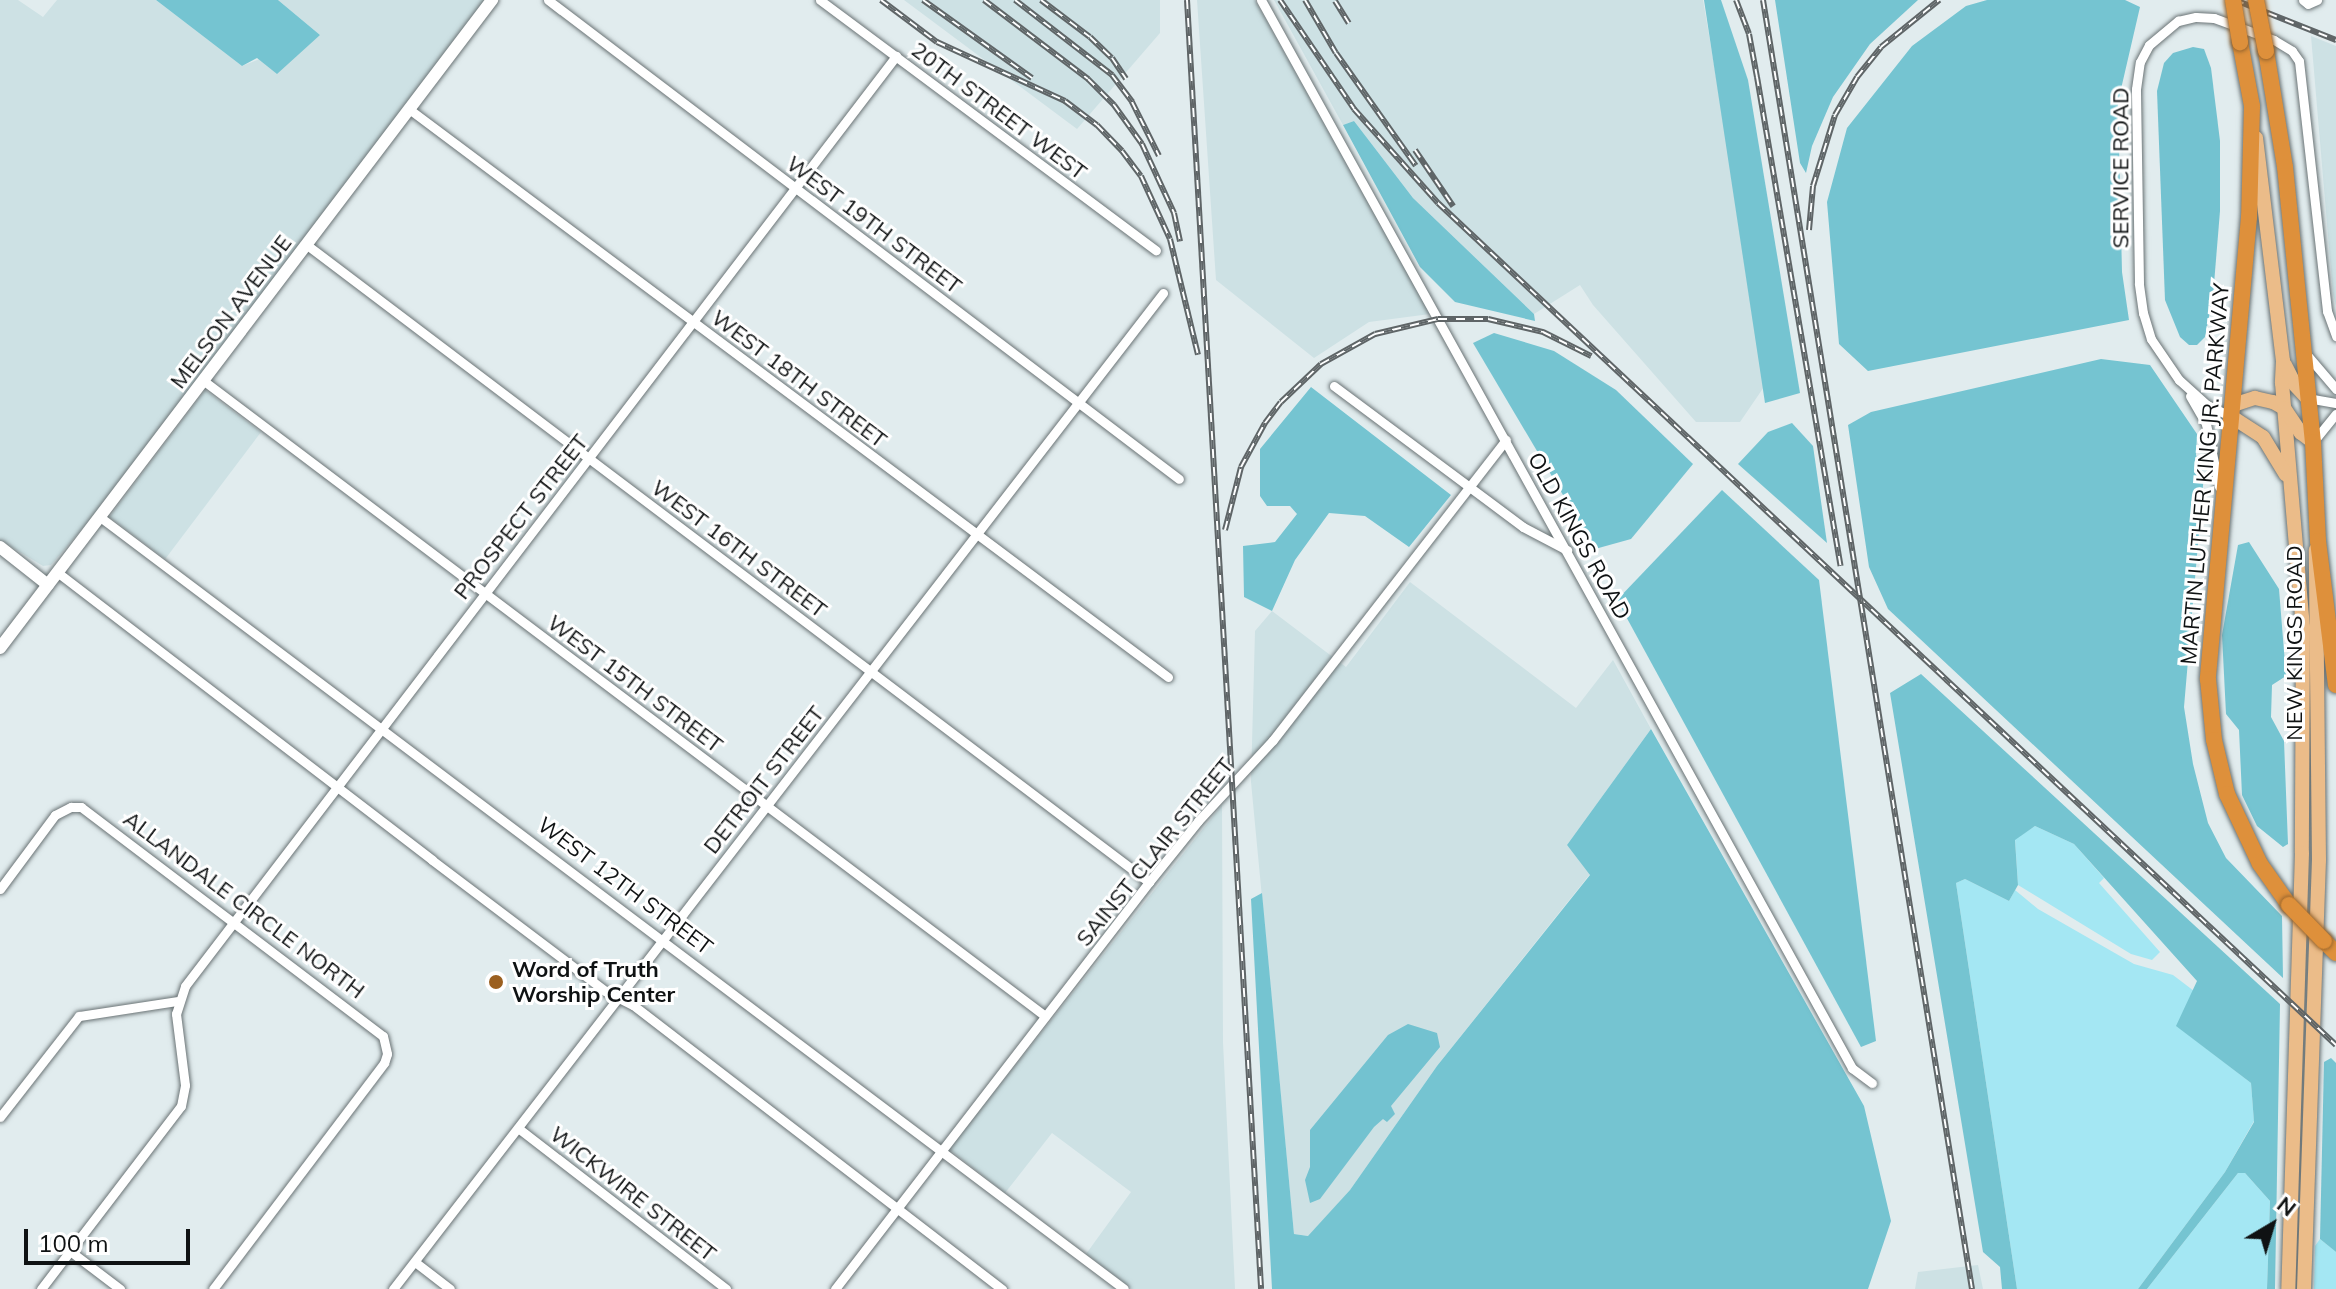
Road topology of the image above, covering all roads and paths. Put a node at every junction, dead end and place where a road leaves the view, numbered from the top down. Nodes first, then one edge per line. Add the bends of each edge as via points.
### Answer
1 (492, 0) edge
2 (548, 0) edge
3 (820, 0) edge
4 (1261, 0) edge
5 (2233, 0) edge
6 (2256, 0) edge
7 (2303, 0) edge
8 (2317, 0) edge
9 (896, 56) junction
10 (2252, 106) junction
11 (409, 109) junction
12 (795, 188) junction
13 (307, 245) junction
14 (1156, 250) dead end
15 (1163, 293) dead end
16 (693, 322) junction
17 (2336, 336) edge
18 (2301, 346) junction
19 (2283, 361) junction
20 (2179, 380) junction
21 (204, 381) junction
22 (1334, 386) dead end
23 (2336, 389) edge
24 (2307, 398) junction
25 (1079, 402) junction
26 (2336, 403) edge
27 (2284, 408) junction
28 (2233, 411) junction
29 (2336, 414) edge
30 (1506, 440) junction
31 (2313, 442) junction
32 (589, 458) junction
33 (1179, 479) dead end
34 (2291, 486) junction
35 (1470, 488) junction
36 (100, 517) junction
37 (2222, 520) junction
38 (977, 534) junction
39 (2318, 541) junction
40 (0, 547) edge
41 (1567, 550) junction
42 (57, 572) junction
43 (48, 585) junction
44 (485, 594) junction
45 (0, 648) edge
46 (872, 671) junction
47 (1168, 677) dead end
48 (2336, 685) edge
49 (380, 728) junction
50 (2311, 756) junction
51 (335, 787) junction
52 (766, 805) junction
53 (1149, 882) junction
54 (0, 889) edge
55 (234, 920) junction
56 (662, 940) junction
57 (2330, 947) edge
58 (617, 998) junction
59 (177, 1001) junction
60 (1045, 1016) junction
61 (2310, 1078) junction
62 (1872, 1083) dead end
63 (2295, 1085) junction
64 (0, 1117) edge
65 (518, 1128) junction
66 (941, 1149) junction
67 (897, 1208) junction
68 (70, 1251) junction
69 (415, 1262) junction
70 (41, 1289) edge
71 (120, 1289) edge
72 (213, 1289) edge
73 (393, 1289) edge
74 (450, 1289) edge
75 (726, 1289) edge
76 (835, 1289) edge
77 (1002, 1289) edge
78 (1124, 1289) edge
79 (2288, 1289) edge
80 (2304, 1289) edge

1 - 11 street, MELSON AVENUE
2 - 12 street, WEST 19TH STREET
3 - 9 street, 20TH STREET WEST
4 - 30 street, OLD KINGS ROAD
5 - 10 highway, NEW KINGS ROAD, bridge
6 - 18 highway, NEW KINGS ROAD, bridge via 2285,167
7 - 8 street
9 - 12 street, PROSPECT STREET
9 - 14 street, 20TH STREET WEST
10 - 19 main road, NEW KINGS ROAD
10 - 28 highway, MARTIN LUTHER KING JR. PARKWAY
11 - 13 street, MELSON AVENUE
11 - 16 street, WEST 18TH STREET
12 - 16 street, PROSPECT STREET
12 - 25 street, WEST 19TH STREET
13 - 21 street, MELSON AVENUE
13 - 32 street, WEST 16TH STREET
15 - 25 street, DETROIT STREET
16 - 32 street, PROSPECT STREET
16 - 38 street, WEST 18TH STREET
17 - 20 street, SERVICE ROAD via 2327,311 2303,74 2292,51 2274,40 2214,18 2196,17 2162,30 2140,62 2136,89 2139,283 2151,339
18 - 23 street
18 - 24 highway, NEW KINGS ROAD
19 - 24 main road
19 - 27 main road, NEW KINGS ROAD
20 - 28 street, SERVICE ROAD via 2207,405
20 - 37 street via 2206,424
21 - 36 street, MELSON AVENUE
21 - 44 street, WEST 15TH STREET
22 - 35 street
24 - 26 street
24 - 31 highway, NEW KINGS ROAD
25 - 33 street, WEST 19TH STREET
25 - 38 street, DETROIT STREET
27 - 28 main road via 2255,398
27 - 31 main road
27 - 34 main road, NEW KINGS ROAD
28 - 34 main road via 2273,448
28 - 37 highway, MARTIN LUTHER KING JR. PARKWAY
29 - 31 street
30 - 35 street, SAINST CLAIR STREET
30 - 41 street, OLD KINGS ROAD
31 - 39 highway, NEW KINGS ROAD
32 - 44 street, PROSPECT STREET
32 - 46 street, WEST 16TH STREET
34 - 50 main road, NEW KINGS ROAD
35 - 41 street via 1523,527
35 - 53 street, SAINST CLAIR STREET via 1273,740
36 - 42 street, MELSON AVENUE
36 - 49 street, WEST 12TH STREET
37 - 57 highway, MARTIN LUTHER KING JR. PARKWAY, bridge via 2208,679 2214,740 2237,819 2260,864 2289,905
38 - 46 street, DETROIT STREET
38 - 47 street, WEST 18TH STREET
39 - 48 highway
39 - 50 main road, NEW KINGS ROAD via 2313,560
40 - 43 street
41 - 62 street, OLD KINGS ROAD via 1852,1068
42 - 43 street, MELSON AVENUE
42 - 51 street
43 - 45 street, MELSON AVENUE
44 - 49 street, PROSPECT STREET
44 - 52 street, WEST 15TH STREET
46 - 52 street, DETROIT STREET
46 - 53 street, WEST 16TH STREET
49 - 51 street, PROSPECT STREET
49 - 56 street, WEST 12TH STREET
50 - 61 main road, NEW KINGS ROAD via 2319,860
50 - 63 main road, NEW KINGS ROAD
51 - 55 street, PROSPECT STREET
51 - 58 street
52 - 56 street, DETROIT STREET
52 - 60 street, WEST 15TH STREET
53 - 60 street, SAINST CLAIR STREET
54 - 55 street, ALLANDALE CIRCLE NORTH via 55,815 71,807 90,811
55 - 59 street, PROSPECT STREET
55 - 72 street, ALLANDALE CIRCLE NORTH via 377,1029 387,1044 384,1063
56 - 58 street, DETROIT STREET
56 - 66 street, WEST 12TH STREET
58 - 65 street, DETROIT STREET
58 - 67 street
59 - 64 street via 79,1016
59 - 68 street via 185,1097
60 - 66 street, SAINST CLAIR STREET
61 - 63 street
61 - 80 main road, NEW KINGS ROAD
63 - 79 main road, NEW KINGS ROAD
65 - 69 street, DETROIT STREET
65 - 75 street, WICKWIRE STREET
66 - 67 street, SAINST CLAIR STREET
66 - 78 street, WEST 12TH STREET
67 - 76 street, SAINST CLAIR STREET
67 - 77 street
68 - 70 street
68 - 71 street
69 - 73 street, DETROIT STREET
69 - 74 street

